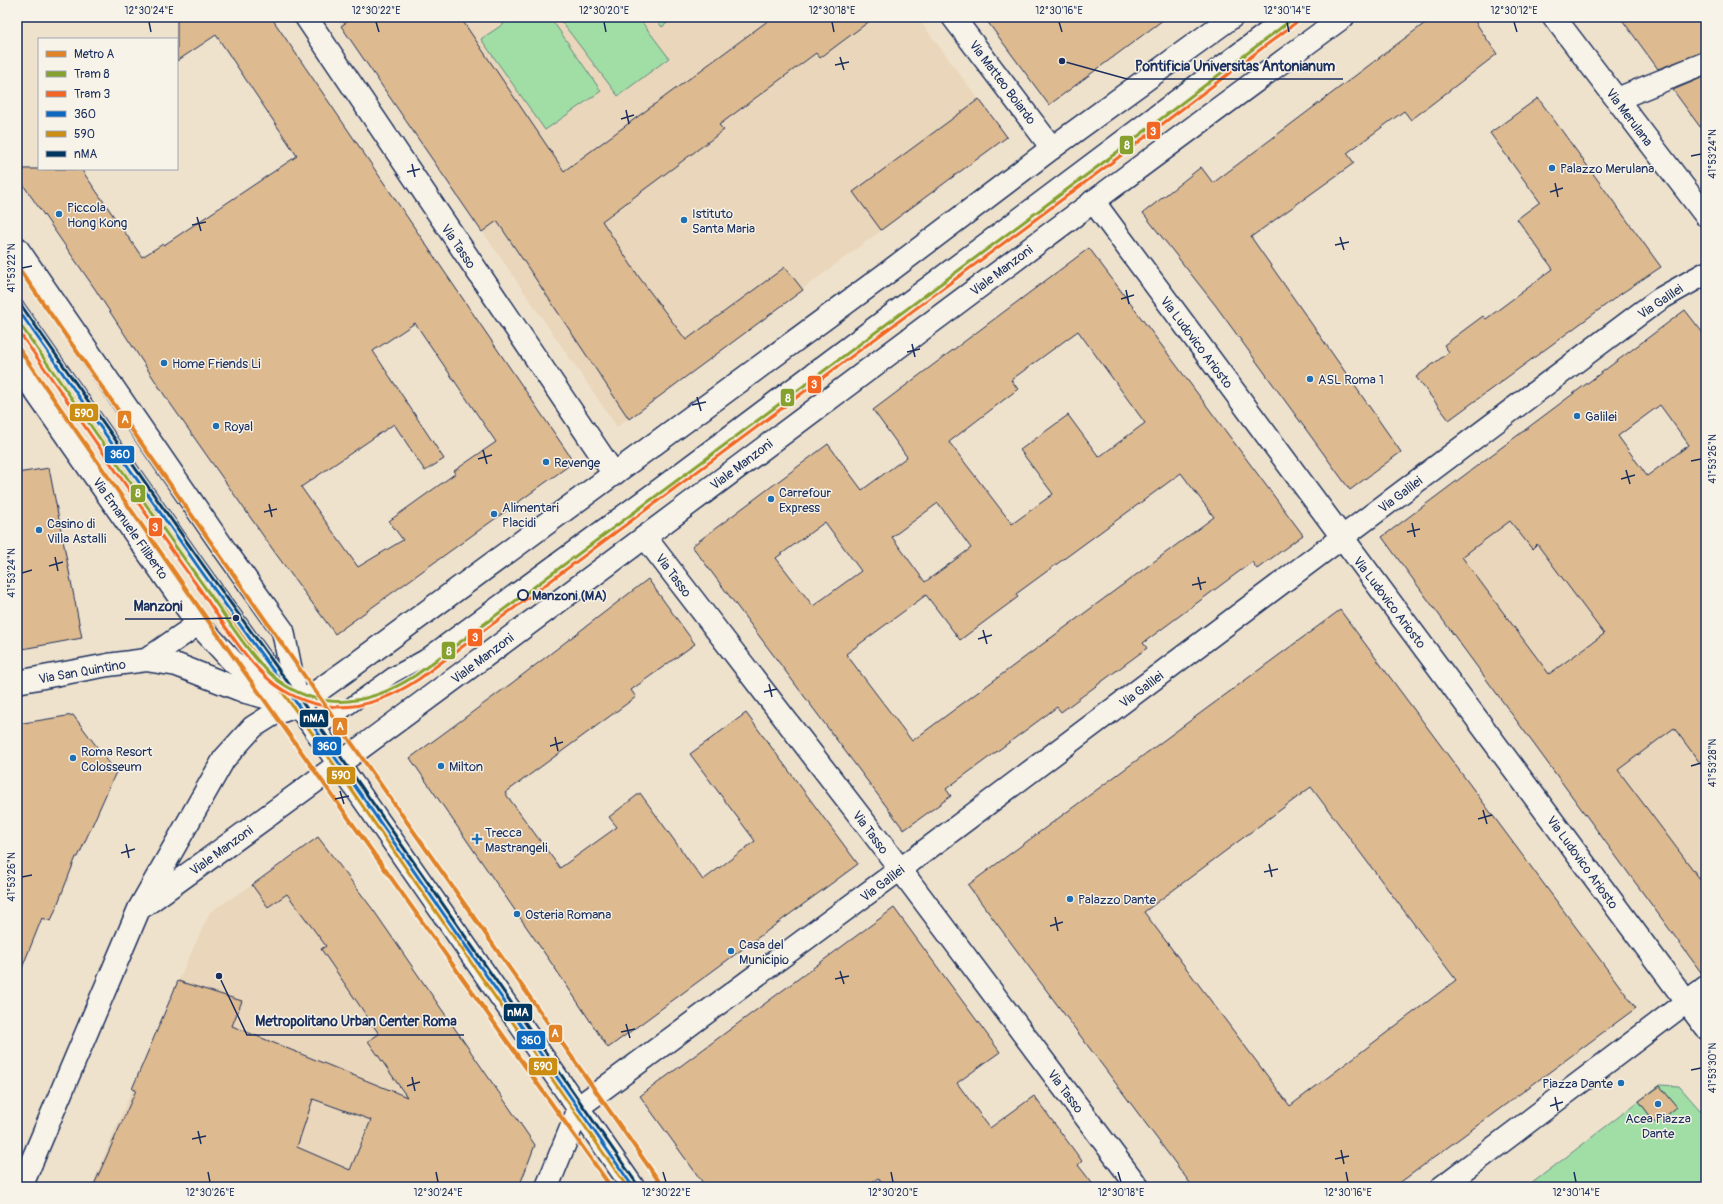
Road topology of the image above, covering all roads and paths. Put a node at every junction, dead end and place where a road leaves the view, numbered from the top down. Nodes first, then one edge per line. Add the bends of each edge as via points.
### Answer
1 (306, 17) edge
2 (954, 17) edge
3 (1232, 17) edge
4 (1283, 17) edge
5 (1343, 17) edge
6 (1554, 17) edge
7 (1706, 64) edge
8 (1617, 99) junction
9 (1052, 148) junction
10 (1093, 201) junction
11 (1706, 216) edge
12 (17, 248) edge
13 (1706, 273) edge
14 (17, 308) edge
15 (17, 365) edge
16 (614, 474) junction
17 (645, 537) junction
18 (1342, 537) junction
19 (198, 624) junction
20 (146, 660) junction
21 (17, 682) edge
22 (298, 705) junction
23 (316, 730) junction
24 (340, 765) junction
25 (899, 870) junction
26 (139, 909) junction
27 (1706, 987) edge
28 (1687, 1002) junction
29 (1706, 1028) edge
30 (580, 1110) junction
31 (21, 1187) edge
32 (547, 1187) edge
33 (633, 1187) edge
34 (1138, 1187) edge
35 (1442, 1187) edge

1 - 16 main road, Via Tasso
2 - 9 main road, Via Matteo Boiardo
3 - 9 main road
4 - 23 lane via 633,504 424,658 393,675
5 - 10 main road, Viale Manzoni
6 - 8 main road, Via Merulana
7 - 8 main road
8 - 11 main road, Via Merulana
9 - 16 main road
10 - 17 main road, Viale Manzoni
10 - 18 main road, Via Ludovico Ariosto
12 - 22 main road, Via Emanuele Filiberto via 283,631
13 - 18 main road, Via Galilei via 1660,299
14 - 22 lane, Via Emanuele Filiberto
15 - 19 main road, Via Emanuele Filiberto
16 - 22 main road
17 - 24 main road, Viale Manzoni
17 - 25 main road, Via Tasso
18 - 25 main road, Via Galilei
18 - 28 main road, Via Ludovico Ariosto
19 - 20 main road, Via San Quintino
19 - 22 main road, Via Emanuele Filiberto via 234,663
20 - 21 main road, Via San Quintino
20 - 22 main road, Via San Quintino via 178,665 246,692
22 - 23 main road, Via Emanuele Filiberto
22 - 26 main road via 272,715 254,727 224,758
23 - 24 main road, Via Emanuele Filiberto
24 - 26 main road, Viale Manzoni
24 - 30 main road, Via Emanuele Filiberto
25 - 30 main road, Via Galilei via 584,1103
25 - 34 main road, Via Tasso
26 - 31 main road
27 - 28 main road
28 - 29 main road
28 - 35 main road
30 - 32 main road
30 - 33 main road, Via Emanuele Filiberto

